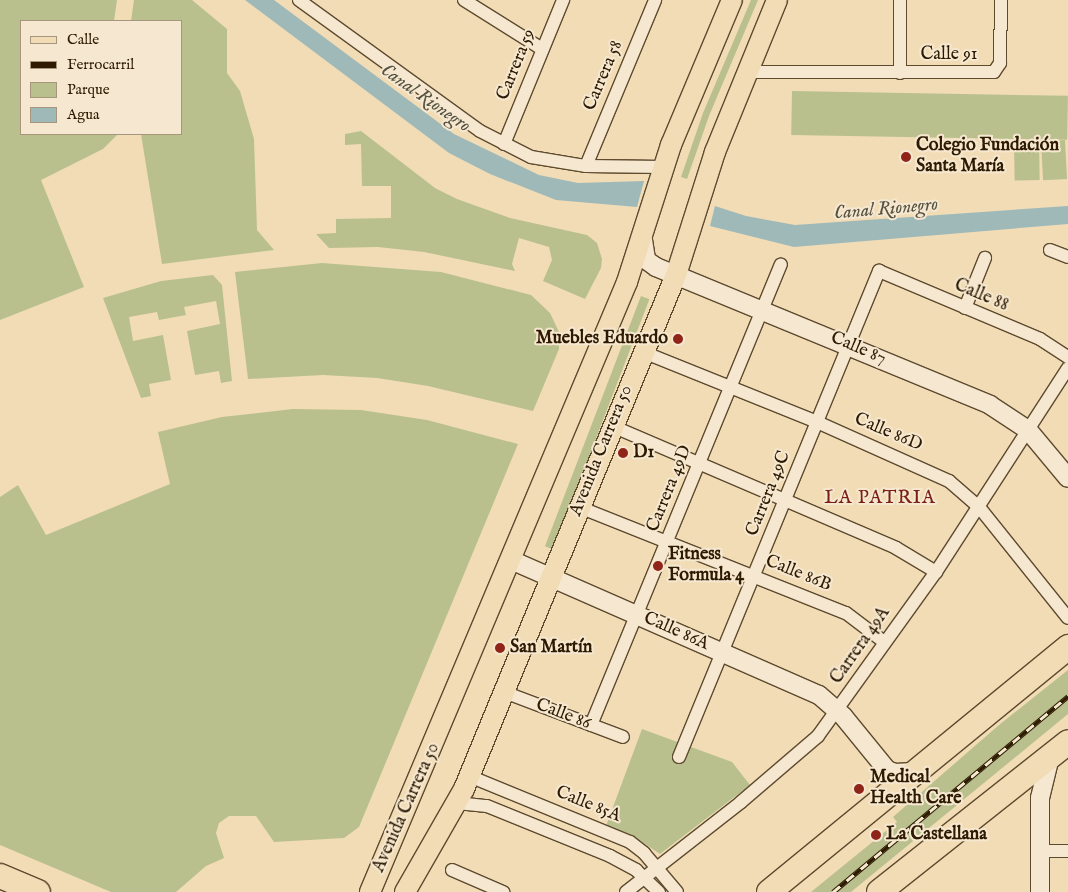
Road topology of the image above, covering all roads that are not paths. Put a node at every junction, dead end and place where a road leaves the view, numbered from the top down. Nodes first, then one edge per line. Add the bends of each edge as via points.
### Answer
1 (300, 0) edge
2 (464, 0) edge
3 (563, 0) edge
4 (655, 0) edge
5 (732, 0) edge
6 (777, 0) edge
7 (900, 0) edge
8 (1001, 0) edge
9 (542, 49) junction
10 (748, 72) junction
11 (900, 73) junction
12 (504, 144) junction
13 (586, 166) junction
14 (663, 167) junction
15 (643, 240) junction
16 (1050, 250) dead end
17 (1068, 257) edge
18 (986, 258) dead end
19 (781, 265) dead end
20 (879, 271) joint
21 (676, 275) junction
22 (965, 308) junction
23 (763, 310) junction
24 (848, 345) junction
25 (643, 352) junction
26 (1068, 357) edge
27 (1068, 368) edge
28 (731, 386) junction
29 (817, 422) junction
30 (612, 426) junction
31 (1028, 430) junction
32 (700, 462) junction
33 (1068, 478) edge
34 (786, 498) junction
35 (579, 507) junction
36 (979, 507) junction
37 (667, 540) junction
38 (511, 560) junction
39 (936, 572) junction
40 (754, 575) junction
41 (550, 577) junction
42 (637, 614) junction
43 (1068, 618) edge
44 (884, 642) junction
45 (1068, 647) edge
46 (722, 653) junction
47 (504, 692) junction
48 (838, 710) junction
49 (591, 725) junction
50 (623, 738) dead end
51 (1059, 749) edge
52 (679, 757) dead end
53 (913, 772) junction
54 (469, 776) junction
55 (458, 803) junction
56 (1041, 851) junction
57 (1068, 851) edge
58 (657, 867) junction
59 (452, 870) dead end
60 (0, 876) edge
61 (644, 877) junction
62 (38, 892) edge
63 (370, 892) edge
64 (405, 892) edge
65 (503, 892) edge
66 (626, 892) edge
67 (659, 892) edge
68 (677, 892) edge
69 (769, 892) edge
70 (879, 892) edge
71 (1028, 892) edge
72 (1040, 892) edge

1 - 12 street via 413,85
2 - 9 street
3 - 9 street, Carrera 59
4 - 13 street, Carrera 58
5 - 14 main road, Avenida Carrera 50
6 - 10 main road, Avenida Carrera 50
7 - 11 street
8 - 11 street, Calle 91 via 1001,58 997,69 987,73
9 - 12 street, Carrera 59
10 - 11 street, Calle 91
10 - 21 main road, Avenida Carrera 50 via 710,167
12 - 13 street via 550,162
13 - 14 street
14 - 15 main road, Avenida Carrera 50
15 - 21 street, Calle 87 via 646,260
15 - 38 main road, Avenida Carrera 50
16 - 17 street
18 - 22 street
19 - 23 street, Carrera 49D
20 - 22 street, Calle 88
20 - 24 street, Carrera 49C
21 - 23 street, Calle 87
21 - 25 main road, Avenida Carrera 50
22 - 26 street, Calle 88 via 1040,339
23 - 24 street, Calle 87
23 - 28 street, Carrera 49D
24 - 29 street, Carrera 49C
24 - 31 street, Calle 87 via 990,405
25 - 28 street, Calle 86D
25 - 30 main road, Avenida Carrera 50
27 - 31 street, Carrera 49A
28 - 29 street, Calle 86D
28 - 32 street, Carrera 49D
29 - 34 street, Carrera 49C
29 - 36 street, Calle 86D via 932,471
30 - 32 street
30 - 35 main road, Avenida Carrera 50
31 - 33 street, Calle 87
31 - 36 street, Carrera 49A
32 - 34 street
32 - 37 street, Carrera 49D
34 - 39 street via 896,548
34 - 40 street, Carrera 49C
35 - 37 street, Calle 86B
35 - 41 main road, Avenida Carrera 50
36 - 39 street, Carrera 49A
36 - 43 street, Calle 86D
37 - 40 street, Calle 86B
37 - 42 street, Carrera 49D
38 - 41 street, Calle 86A
38 - 63 main road, Avenida Carrera 50
39 - 44 street, Carrera 49A
40 - 44 street, Calle 86B via 846,613
40 - 46 street, Carrera 49C
41 - 42 street, Calle 86A
41 - 47 main road, Avenida Carrera 50
42 - 46 street, Calle 86A
42 - 49 street, Carrera 49D
44 - 48 street, Carrera 49A
45 - 53 highway
46 - 48 street, Calle 86A via 819,695
46 - 52 street, Carrera 49C
47 - 49 street, Calle 86
47 - 54 main road, Avenida Carrera 50
48 - 53 street via 888,770
48 - 58 street, Carrera 49A via 808,745
49 - 50 street, Calle 86
51 - 56 street via 1041,790
51 - 70 highway
53 - 69 highway
54 - 55 main road, Avenida Carrera 50
54 - 58 street, Calle 85A via 619,836 641,850
55 - 61 street via 487,806 627,864
55 - 64 main road, Avenida Carrera 50
56 - 57 street
56 - 71 street via 1030,858
56 - 72 street
58 - 61 street, Carrera 49A
58 - 68 street, Calle 85A
59 - 65 street
60 - 62 highway
61 - 66 street, Carrera 49A
61 - 67 street

